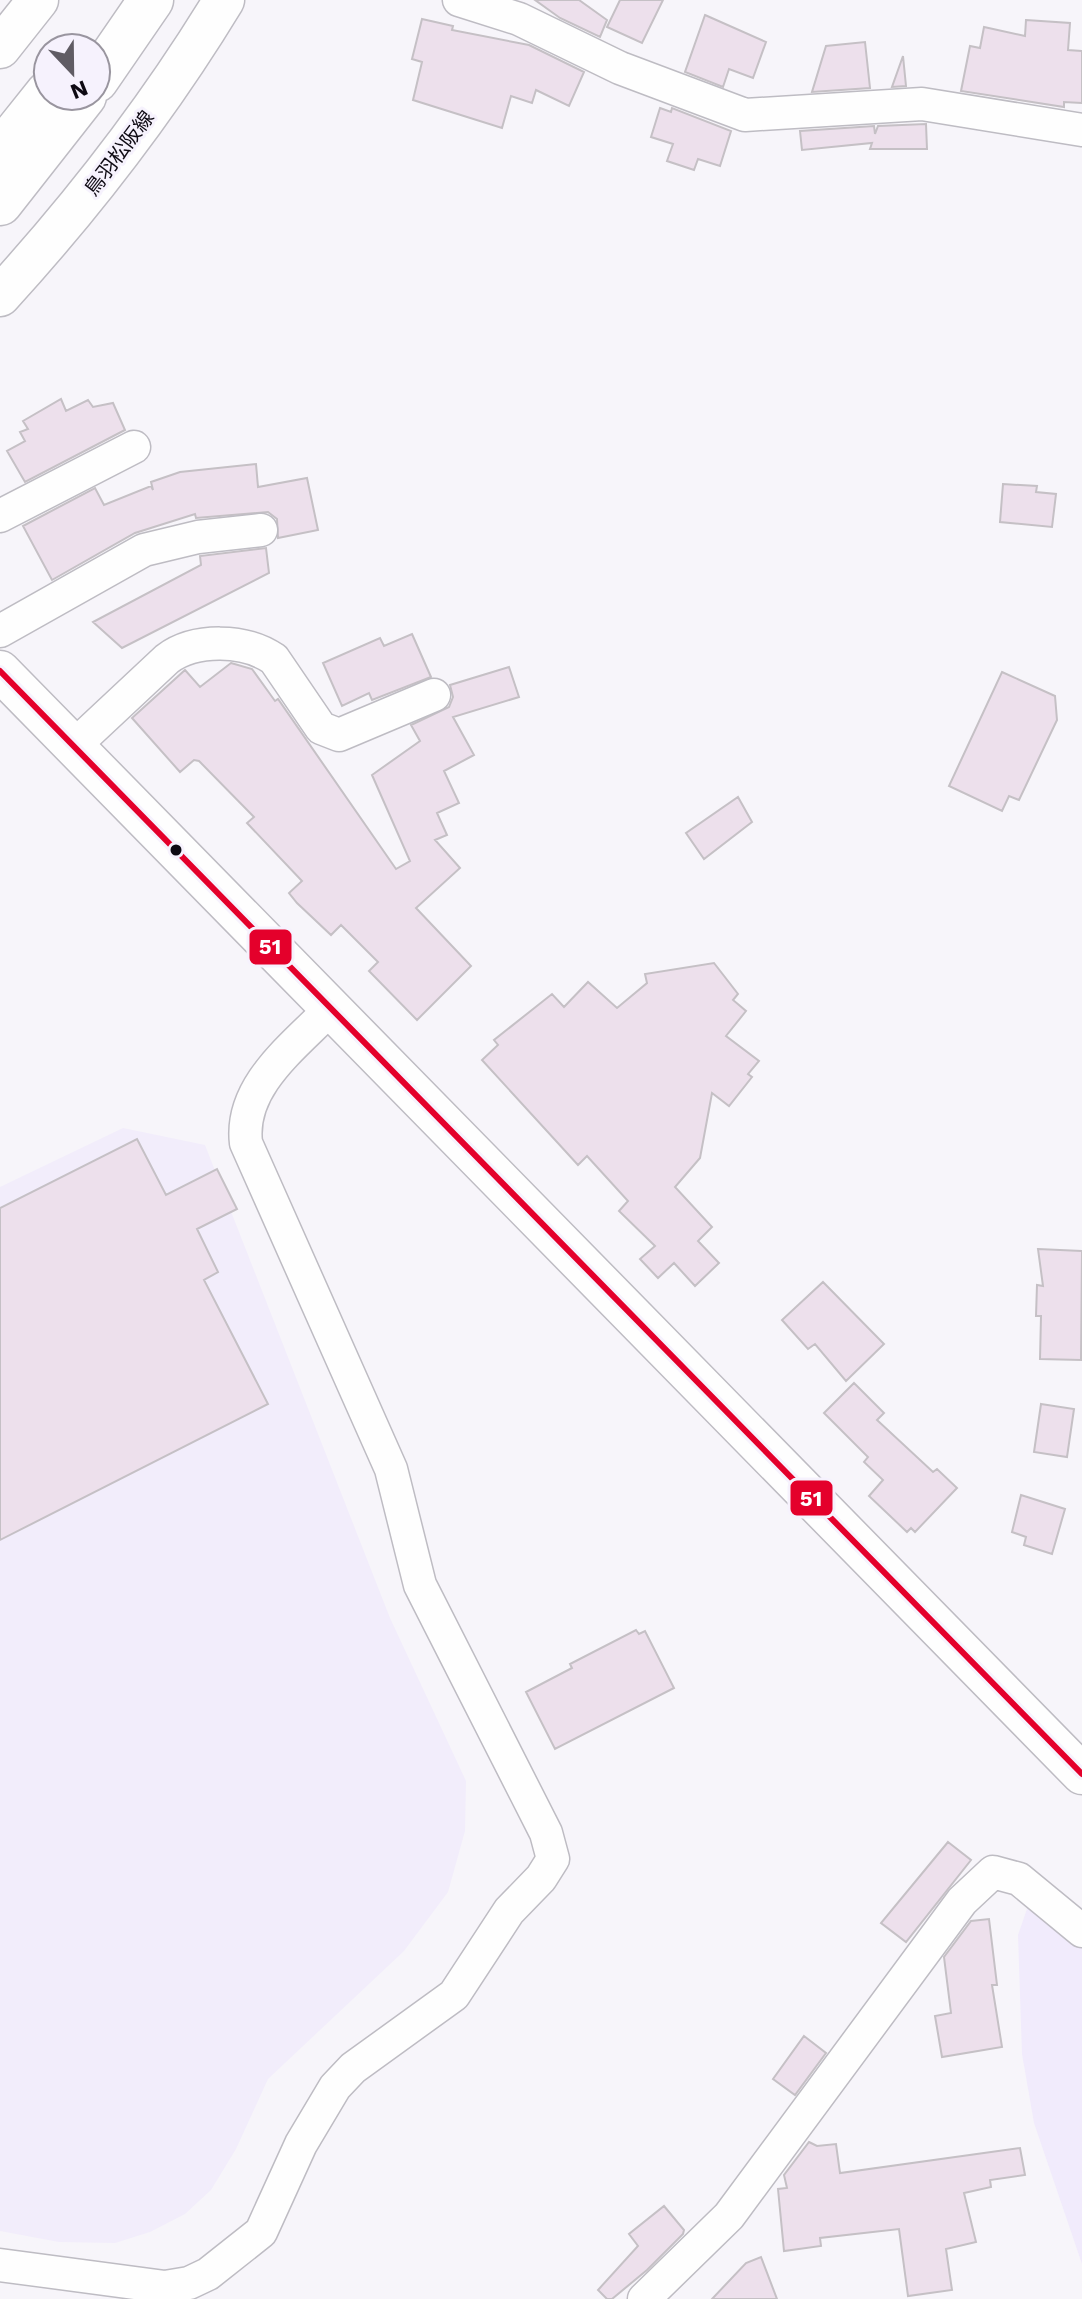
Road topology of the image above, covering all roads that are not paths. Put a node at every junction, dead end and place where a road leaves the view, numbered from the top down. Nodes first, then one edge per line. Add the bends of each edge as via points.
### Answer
1 (38, 0) edge
2 (115, 0) edge
3 (151, 0) edge
4 (224, 0) edge
5 (459, 0) edge
6 (93, 32) edge
7 (0, 48) edge
8 (112, 57) edge
9 (33, 112) edge
10 (71, 112) edge
11 (1082, 130) edge
12 (0, 153) edge
13 (0, 203) edge
14 (0, 296) edge
15 (134, 447) dead end
16 (0, 516) edge
17 (261, 530) dead end
18 (0, 631) edge
19 (0, 671) edge
20 (434, 695) dead end
21 (74, 746) junction
22 (332, 1007) junction
23 (1082, 1774) edge
24 (1082, 1931) edge
25 (0, 2265) edge
26 (644, 2299) edge

1 - 7 main road
2 - 6 highway
3 - 8 highway
4 - 14 main road, 鳥羽松阪線 via 136,133 66,224
5 - 11 street via 519,19 620,68 745,115 922,104
9 - 12 highway
10 - 13 highway
15 - 16 street
17 - 18 street via 144,550
19 - 21 main road
20 - 21 street via 339,735 321,728 264,652 238,645 195,646 167,659
21 - 22 main road
22 - 23 main road
22 - 25 street via 255,1089 244,1124 246,1143 391,1469 420,1585 546,1833 553,1859 509,1911 454,1995 353,2068 335,2087 301,2144 261,2232 244,2249 199,2279 165,2287
24 - 26 street via 1019,1879 993,1872 962,1901 729,2216

